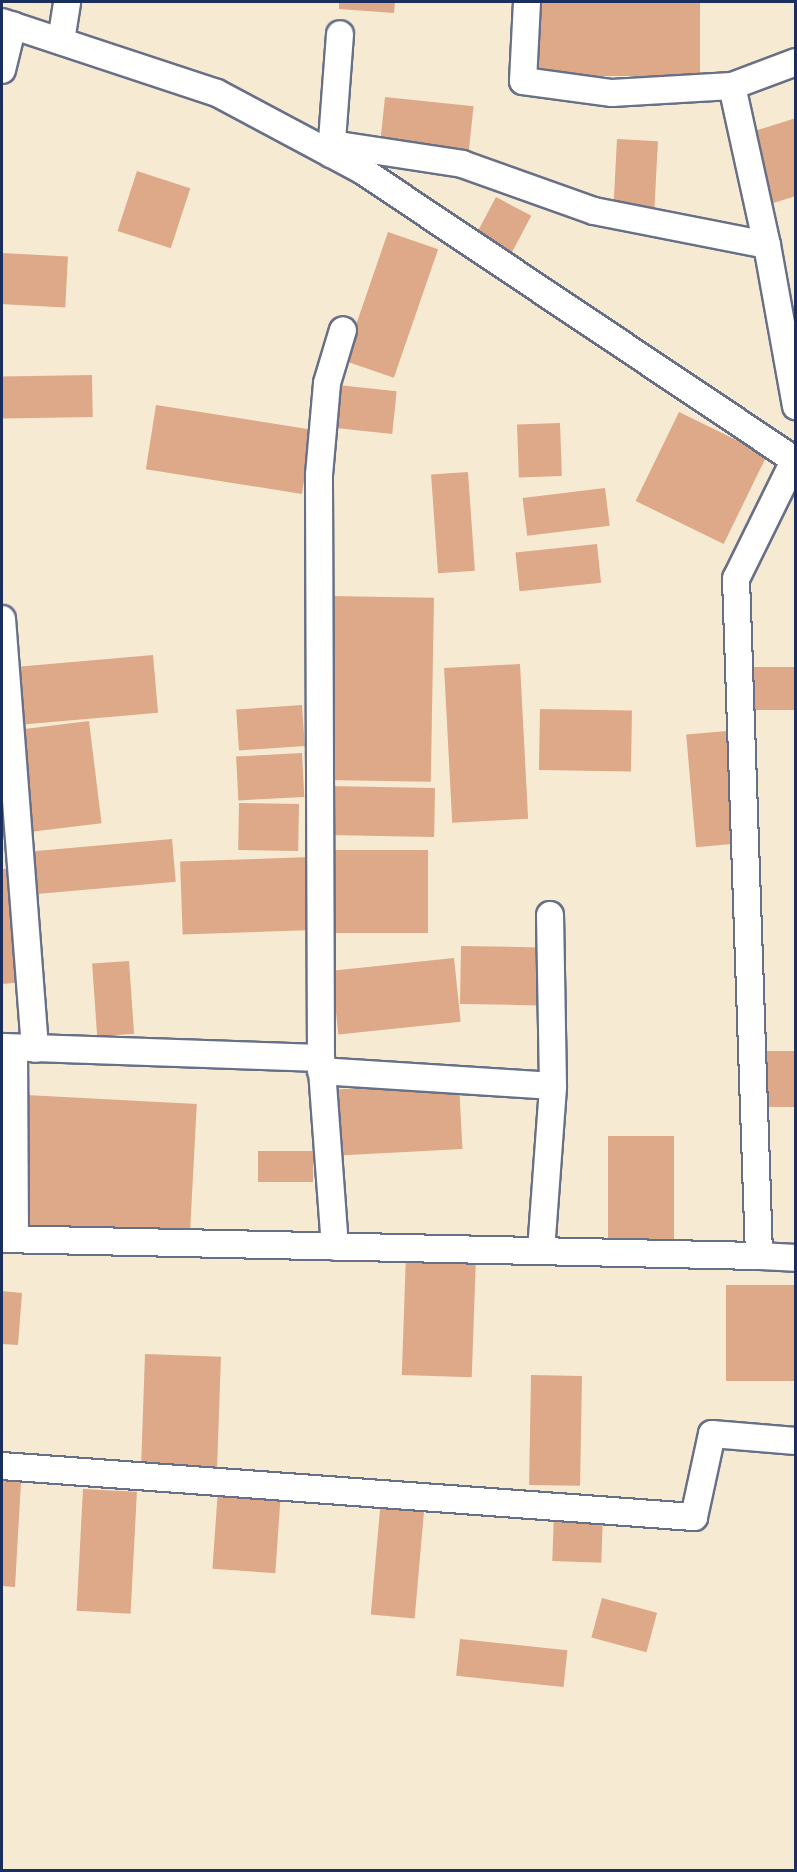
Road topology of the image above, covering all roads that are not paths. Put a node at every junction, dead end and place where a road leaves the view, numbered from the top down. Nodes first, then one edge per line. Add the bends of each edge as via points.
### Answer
1 (67, 2) edge
2 (527, 2) edge
3 (7, 23) edge
4 (340, 34) dead end
5 (61, 41) junction
6 (795, 62) edge
7 (2, 70) edge
8 (732, 86) junction
9 (332, 149) junction
10 (767, 245) junction
11 (343, 330) dead end
12 (795, 406) edge
13 (795, 461) edge
14 (2, 619) edge
15 (11, 857) edge
16 (550, 915) dead end
17 (17, 1048) edge
18 (321, 1064) junction
19 (553, 1086) junction
20 (8, 1239) edge
21 (335, 1247) junction
22 (541, 1251) junction
23 (759, 1256) junction
24 (795, 1258) edge
25 (795, 1441) edge
26 (2, 1466) edge

1 - 5 street
2 - 8 street via 523,81 612,93
3 - 5 street
3 - 7 street
4 - 9 street
5 - 9 street via 217,93
6 - 8 street
8 - 10 street
9 - 10 street via 462,164 594,211
9 - 13 street
10 - 12 street
11 - 18 street via 327,383 319,475
13 - 23 street via 736,579
14 - 15 street
15 - 17 street
16 - 19 street
17 - 18 street
17 - 20 street
18 - 19 street
18 - 21 street
19 - 22 street
20 - 21 street
21 - 22 street
22 - 23 street
23 - 24 street
25 - 26 street via 712,1434 694,1517

